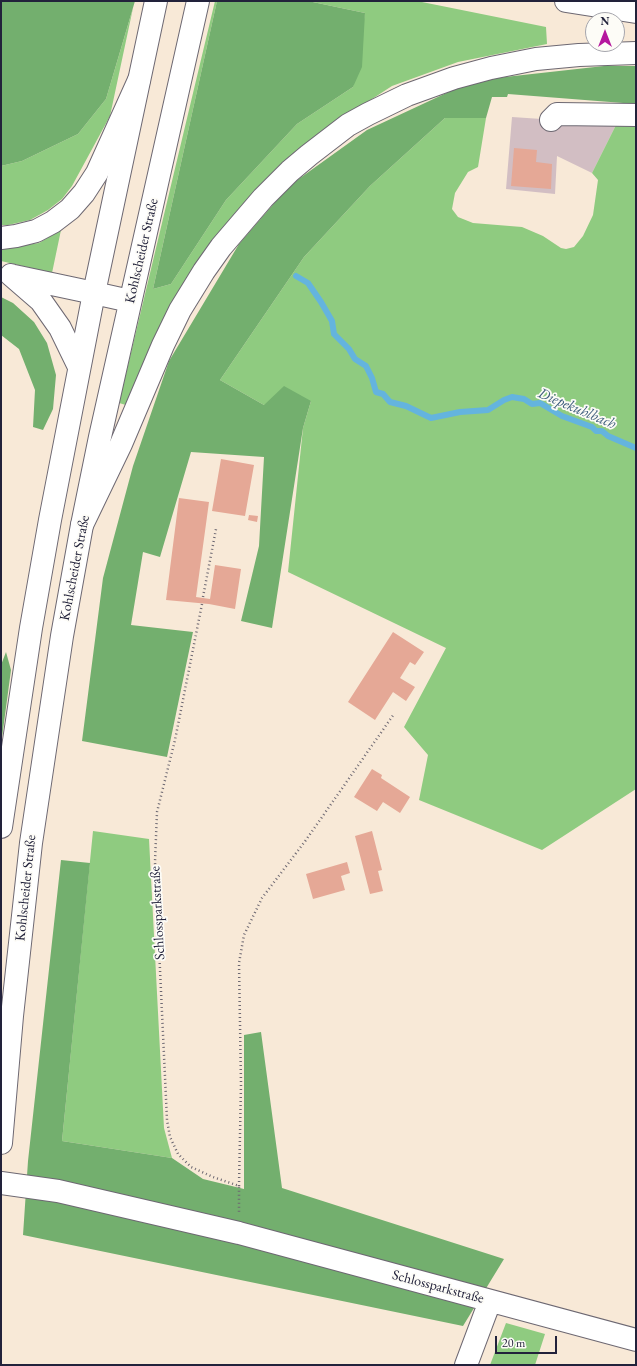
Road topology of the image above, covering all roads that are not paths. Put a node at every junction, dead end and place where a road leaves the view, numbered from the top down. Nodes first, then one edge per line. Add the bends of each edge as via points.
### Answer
1 (156, 1) edge
2 (198, 1) edge
3 (566, 1) edge
4 (636, 12) edge
5 (636, 53) edge
6 (140, 80) junction
7 (636, 115) edge
8 (552, 120) dead end
9 (1, 238) edge
10 (6, 274) edge
11 (94, 293) junction
12 (130, 301) junction
13 (79, 367) junction
14 (82, 525) junction
15 (1, 827) edge
16 (1, 1143) edge
17 (1, 1183) edge
18 (490, 1301) junction
19 (636, 1340) edge
20 (466, 1365) edge

1 - 6 main road
2 - 12 main road, Kohlscheider Straße
3 - 4 main road
5 - 14 main road via 536,59 454,78 407,95 362,118 290,171 221,247 180,310
6 - 9 main road via 97,173 70,209 36,231
6 - 11 main road
7 - 8 main road via 557,114
10 - 11 main road
10 - 13 main road via 41,301 60,328
11 - 12 main road
11 - 13 main road
12 - 14 main road, Kohlscheider Straße
13 - 15 main road via 31,628
14 - 16 main road, Kohlscheider Straße via 62,636 31,843
17 - 18 main road, Schlossparkstraße via 58,1191 240,1234
18 - 19 main road, Schlossparkstraße
18 - 20 main road

